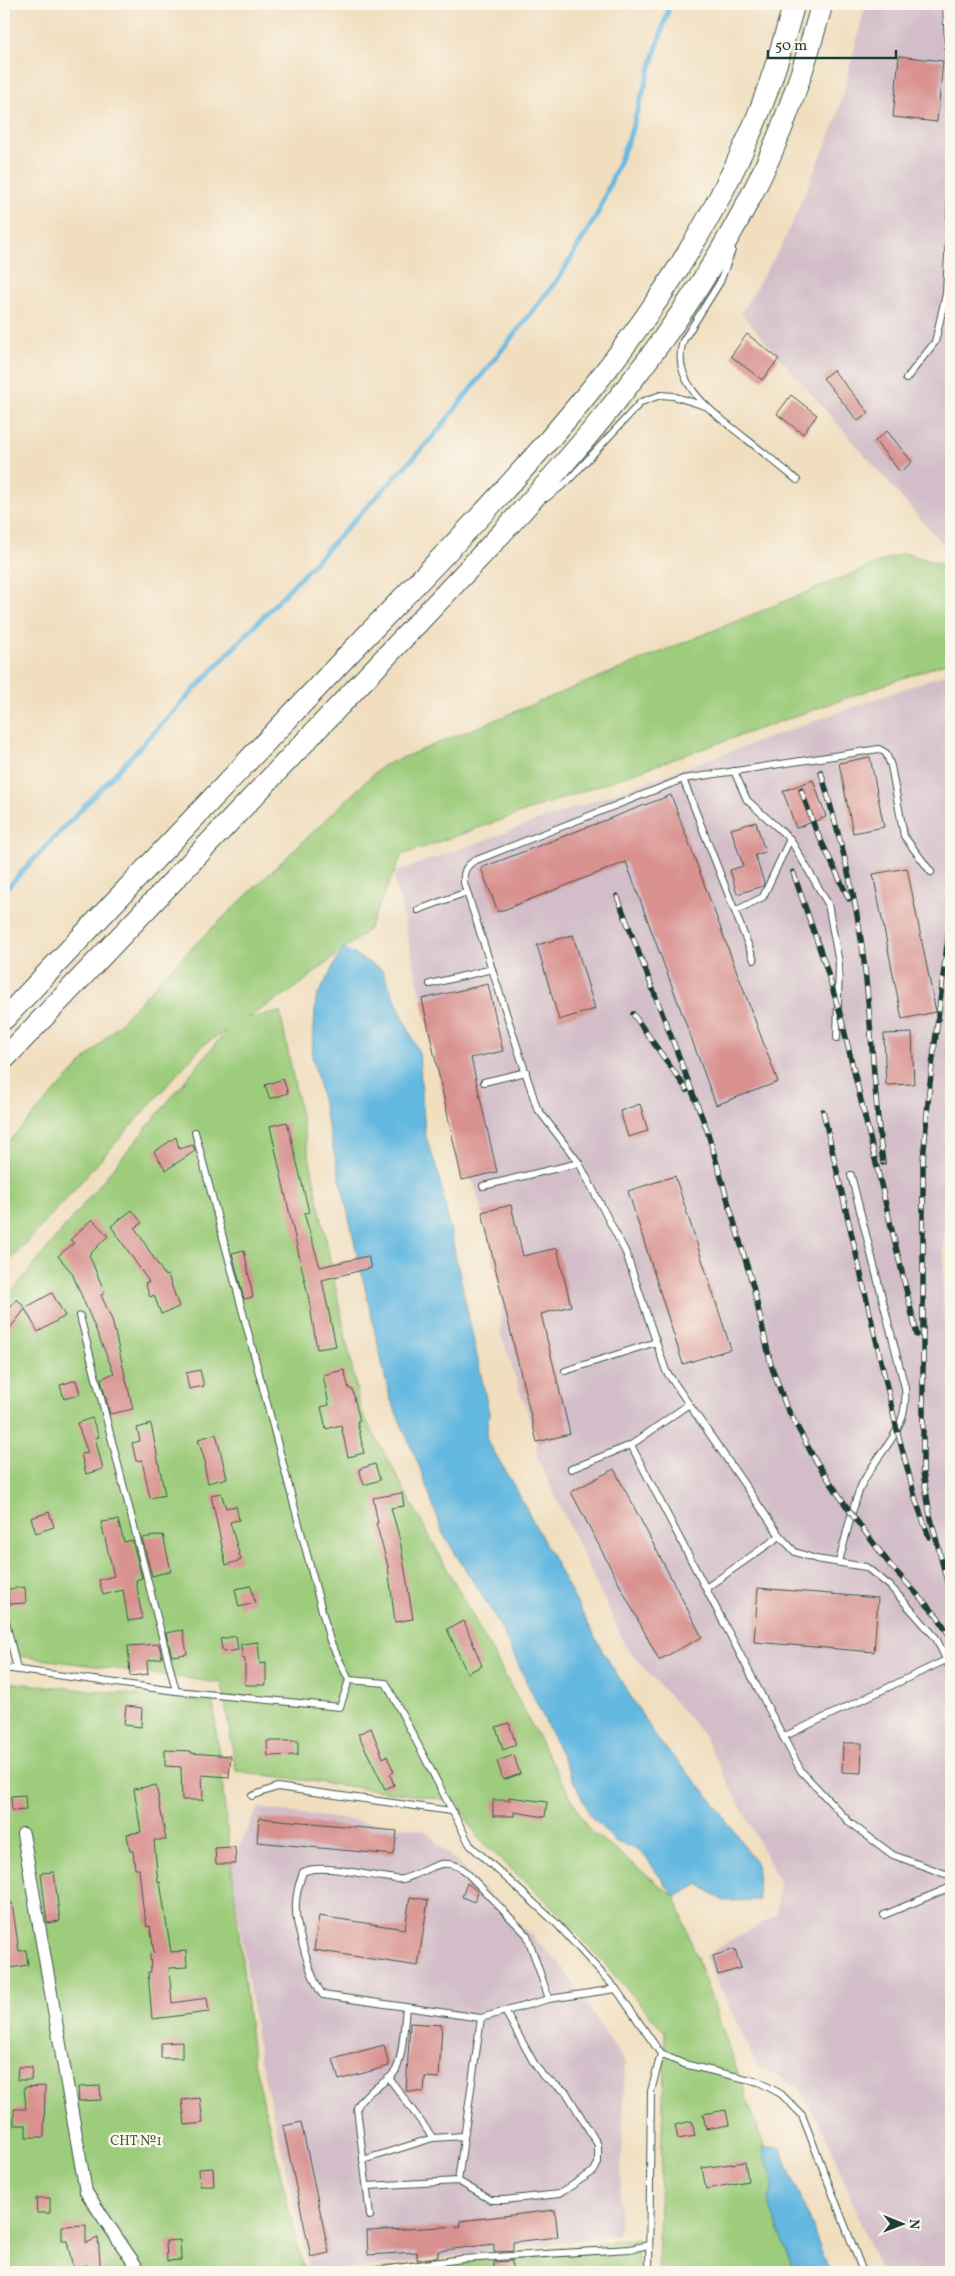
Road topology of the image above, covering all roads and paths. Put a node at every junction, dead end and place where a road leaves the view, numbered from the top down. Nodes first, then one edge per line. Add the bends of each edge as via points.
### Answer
1 (794, 4) edge
2 (822, 4) edge
3 (946, 4) edge
4 (951, 104) edge
5 (752, 194) junction
6 (951, 198) edge
7 (906, 379) dead end
8 (706, 407) junction
9 (797, 480) dead end
10 (505, 528) junction
11 (734, 771) junction
12 (684, 779) junction
13 (790, 839) junction
14 (931, 872) dead end
15 (468, 892) junction
16 (418, 910) dead end
17 (735, 911) junction
18 (754, 960) dead end
19 (492, 969) junction
20 (430, 984) dead end
21 (4, 1019) edge
22 (837, 1038) dead end
23 (4, 1059) edge
24 (526, 1072) junction
25 (484, 1082) dead end
26 (195, 1132) dead end
27 (579, 1163) junction
28 (851, 1175) dead end
29 (483, 1186) dead end
30 (80, 1316) dead end
31 (656, 1342) junction
32 (565, 1371) dead end
33 (689, 1404) junction
34 (631, 1445) junction
35 (571, 1469) dead end
36 (780, 1536) junction
37 (839, 1561) junction
38 (706, 1588) junction
39 (4, 1612) edge
40 (946, 1660) junction
41 (4, 1668) edge
42 (17, 1669) junction
43 (951, 1670) edge
44 (349, 1680) junction
45 (176, 1691) junction
46 (783, 1737) junction
47 (252, 1796) dead end
48 (451, 1811) junction
49 (23, 1834) dead end
50 (951, 1876) edge
51 (951, 1887) edge
52 (884, 1915) dead end
53 (616, 1989) junction
54 (549, 1999) junction
55 (406, 2008) junction
56 (505, 2011) junction
57 (481, 2018) junction
58 (661, 2054) junction
59 (389, 2078) junction
60 (464, 2136) junction
61 (433, 2138) junction
62 (363, 2160) junction
63 (458, 2181) junction
64 (367, 2186) junction
65 (370, 2216) dead end
66 (649, 2245) junction
67 (140, 2272) edge
68 (368, 2272) edge
69 (649, 2272) edge
70 (863, 2272) edge

1 - 21 main road via 750,134 705,222 653,307 573,413 454,544
2 - 5 main road via 788,112
3 - 4 lane
5 - 8 lane via 720,282 680,350 686,379
5 - 10 main road via 702,281 645,366 588,436
6 - 7 lane via 946,294 935,342
8 - 9 lane
8 - 10 lane via 661,395 641,402 567,482
10 - 23 main road
11 - 12 lane
11 - 13 lane via 747,800
11 - 14 lane via 879,749 886,753 891,766 904,836
12 - 15 lane via 474,861 466,866 464,873
12 - 17 lane
13 - 17 lane via 762,898
13 - 22 lane via 828,904 838,963
15 - 16 lane
15 - 19 lane
17 - 18 lane
19 - 20 lane
19 - 24 lane
24 - 25 lane
24 - 27 lane via 537,1108
26 - 44 lane via 330,1641
27 - 29 lane
27 - 31 lane via 626,1253
28 - 37 lane via 905,1388 906,1404 904,1418 862,1484
30 - 45 lane
31 - 32 lane
31 - 33 lane via 666,1371
33 - 34 lane
33 - 36 lane
34 - 35 lane
34 - 38 lane
36 - 37 lane via 795,1552 816,1559
36 - 38 lane
37 - 40 lane via 866,1567 890,1586 936,1638
38 - 46 lane
39 - 42 lane
40 - 43 lane
40 - 46 lane
41 - 42 lane
42 - 45 lane
44 - 45 lane via 340,1707
44 - 48 lane via 386,1683
46 - 50 lane via 801,1771 850,1823 893,1855
47 - 48 lane via 278,1787
48 - 53 lane via 470,1845 556,1923
49 - 67 street via 86,2192
51 - 52 lane
53 - 54 lane
53 - 58 lane
54 - 55 lane via 527,1935 455,1864 446,1862 401,1880 317,1868 303,1872 295,1911 316,1988 333,1998
54 - 56 lane
55 - 57 lane
55 - 59 lane via 398,2067
56 - 57 lane
56 - 63 lane via 544,2076 566,2092 573,2102 598,2146 598,2163 594,2171 559,2194 490,2200
57 - 60 lane
58 - 66 lane via 651,2091
58 - 70 lane via 684,2064 759,2082 781,2094 802,2115
59 - 61 lane
59 - 62 lane via 365,2096 357,2108
60 - 61 lane
60 - 63 lane
61 - 62 lane
62 - 64 lane
63 - 64 lane
64 - 65 lane
66 - 68 lane via 630,2249 462,2259
66 - 69 lane

